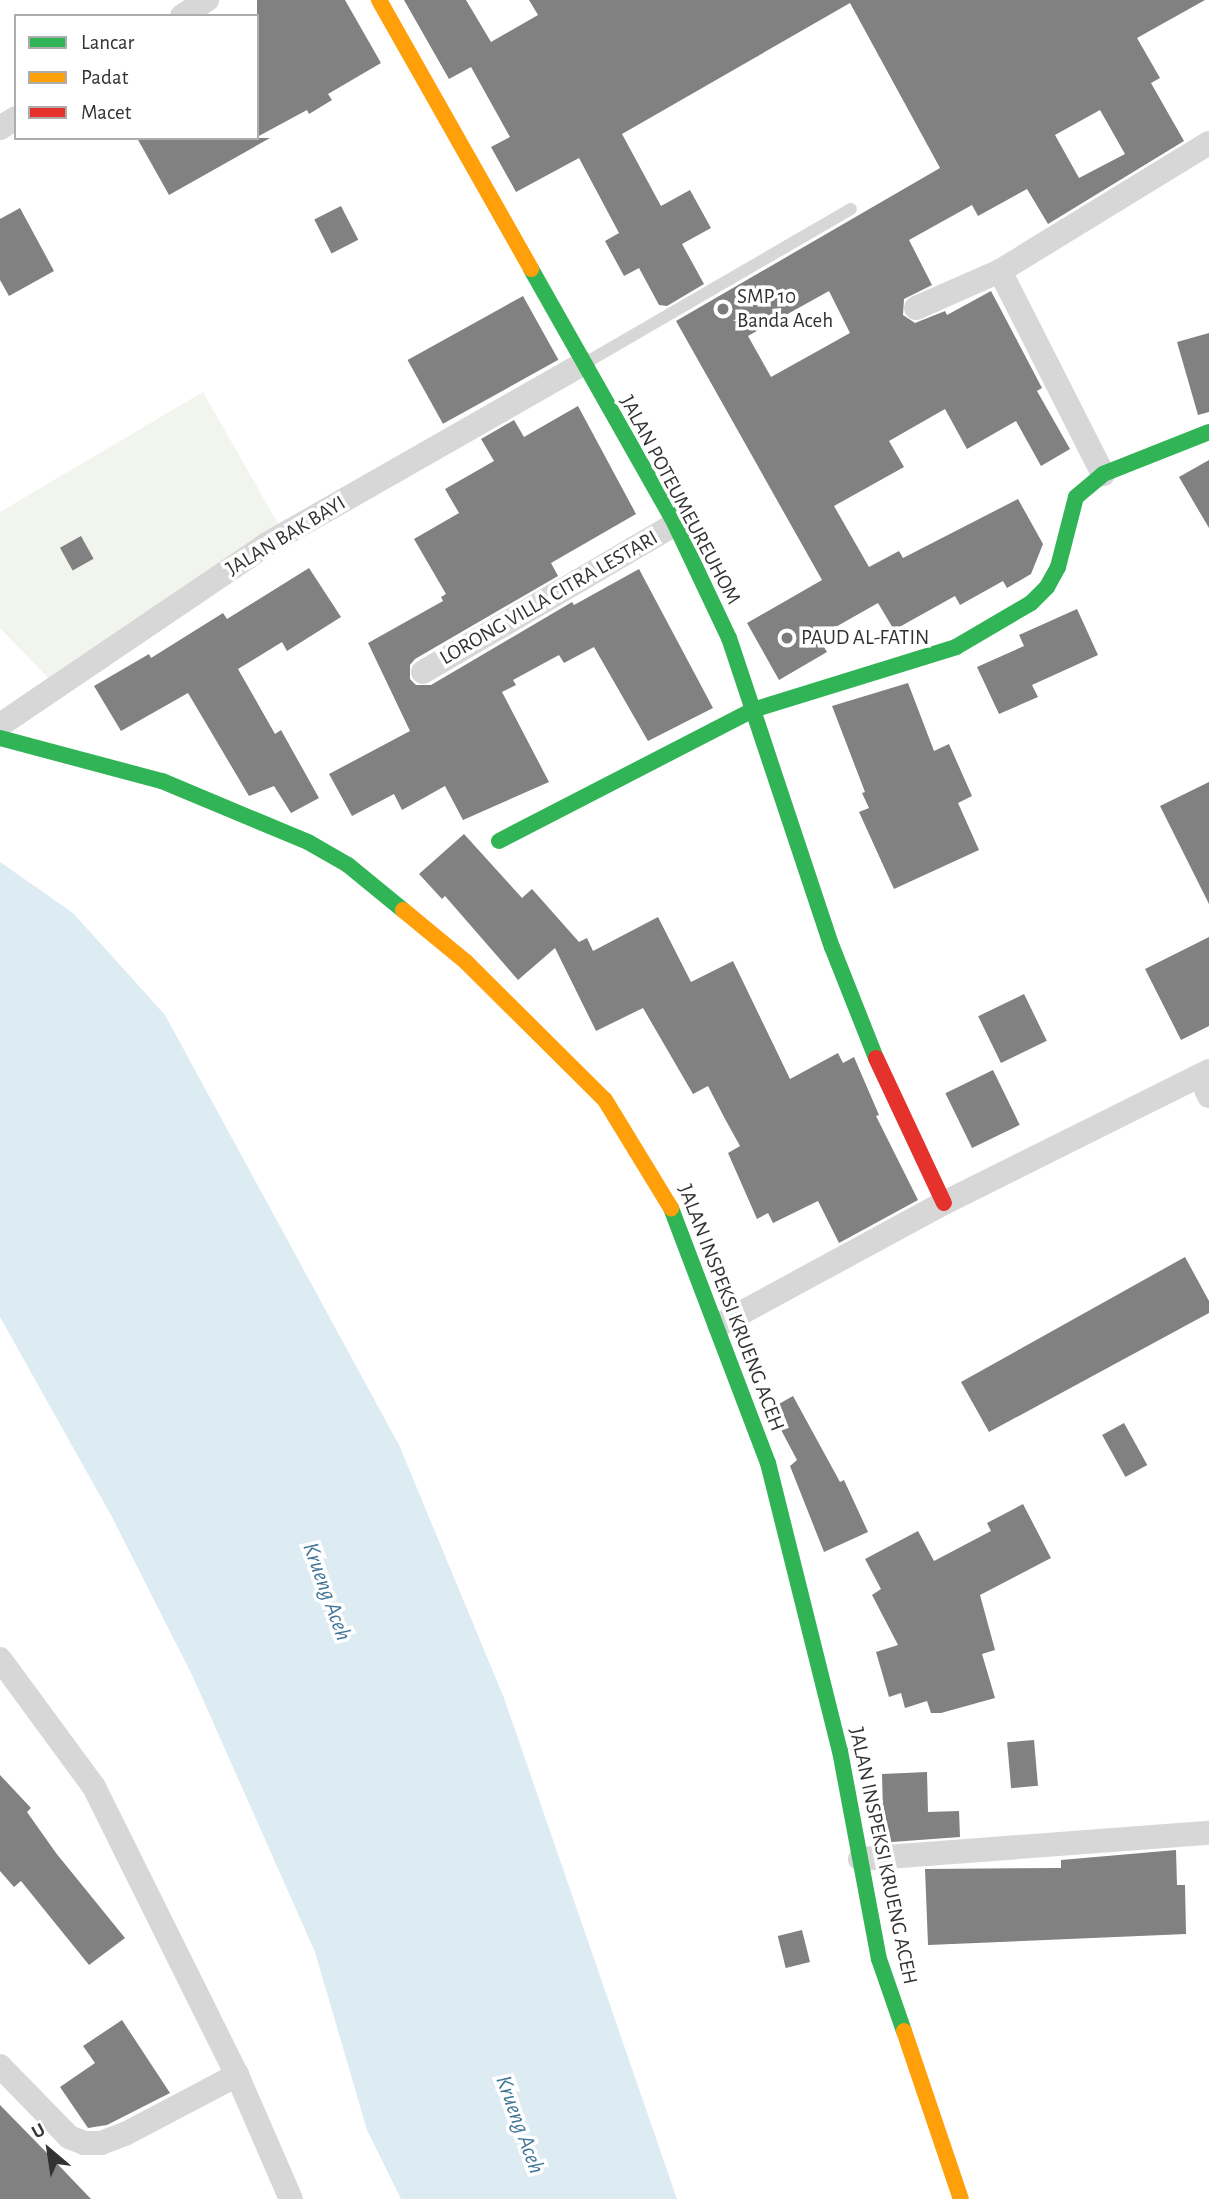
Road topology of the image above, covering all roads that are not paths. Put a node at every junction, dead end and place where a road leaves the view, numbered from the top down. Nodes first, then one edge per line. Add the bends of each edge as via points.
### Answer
1 (208, 0) edge
2 (379, 0) edge
3 (185, 14) edge
4 (1209, 143) edge
5 (851, 209) dead end
6 (1000, 271) junction
7 (916, 308) dead end
8 (583, 364) junction
9 (1209, 432) edge
10 (1103, 474) junction
11 (674, 524) junction
12 (423, 672) dead end
13 (753, 710) junction
14 (0, 724) edge
15 (0, 738) edge
16 (499, 841) dead end
17 (1206, 1081) edge
18 (944, 1203) junction
19 (719, 1325) junction
20 (0, 1659) edge
21 (1209, 1833) edge
22 (860, 1859) junction
23 (0, 2066) edge
24 (237, 2075) junction
25 (291, 2199) edge
26 (961, 2199) edge

1 - 3 street
2 - 8 street, JALAN POTEUMEUREUHOM
4 - 6 street
5 - 8 lane
6 - 7 street
6 - 10 street
8 - 11 street, JALAN POTEUMEUREUHOM
8 - 14 street, JALAN BAK BAYI via 267,544
9 - 10 street
10 - 13 street via 1076,497 1058,567 1031,603 956,647
11 - 12 street, LORONG VILLA CITRA LESTARI
11 - 13 street, JALAN POTEUMEUREUHOM via 729,638
13 - 16 street
13 - 18 street, JALAN POTEUMEUREUHOM via 832,947 883,1077
15 - 19 street, JALAN INSPEKSI KRUENG ACEH via 162,781 308,842 382,889 466,962 605,1100 666,1194
17 - 18 street
18 - 19 street
19 - 22 street, JALAN INSPEKSI KRUENG ACEH via 768,1463 840,1751
20 - 24 street via 94,1787
21 - 22 street
22 - 26 street, JALAN INSPEKSI KRUENG ACEH via 879,1959
23 - 24 street via 69,2137 84,2143 101,2143 125,2134
24 - 25 street

